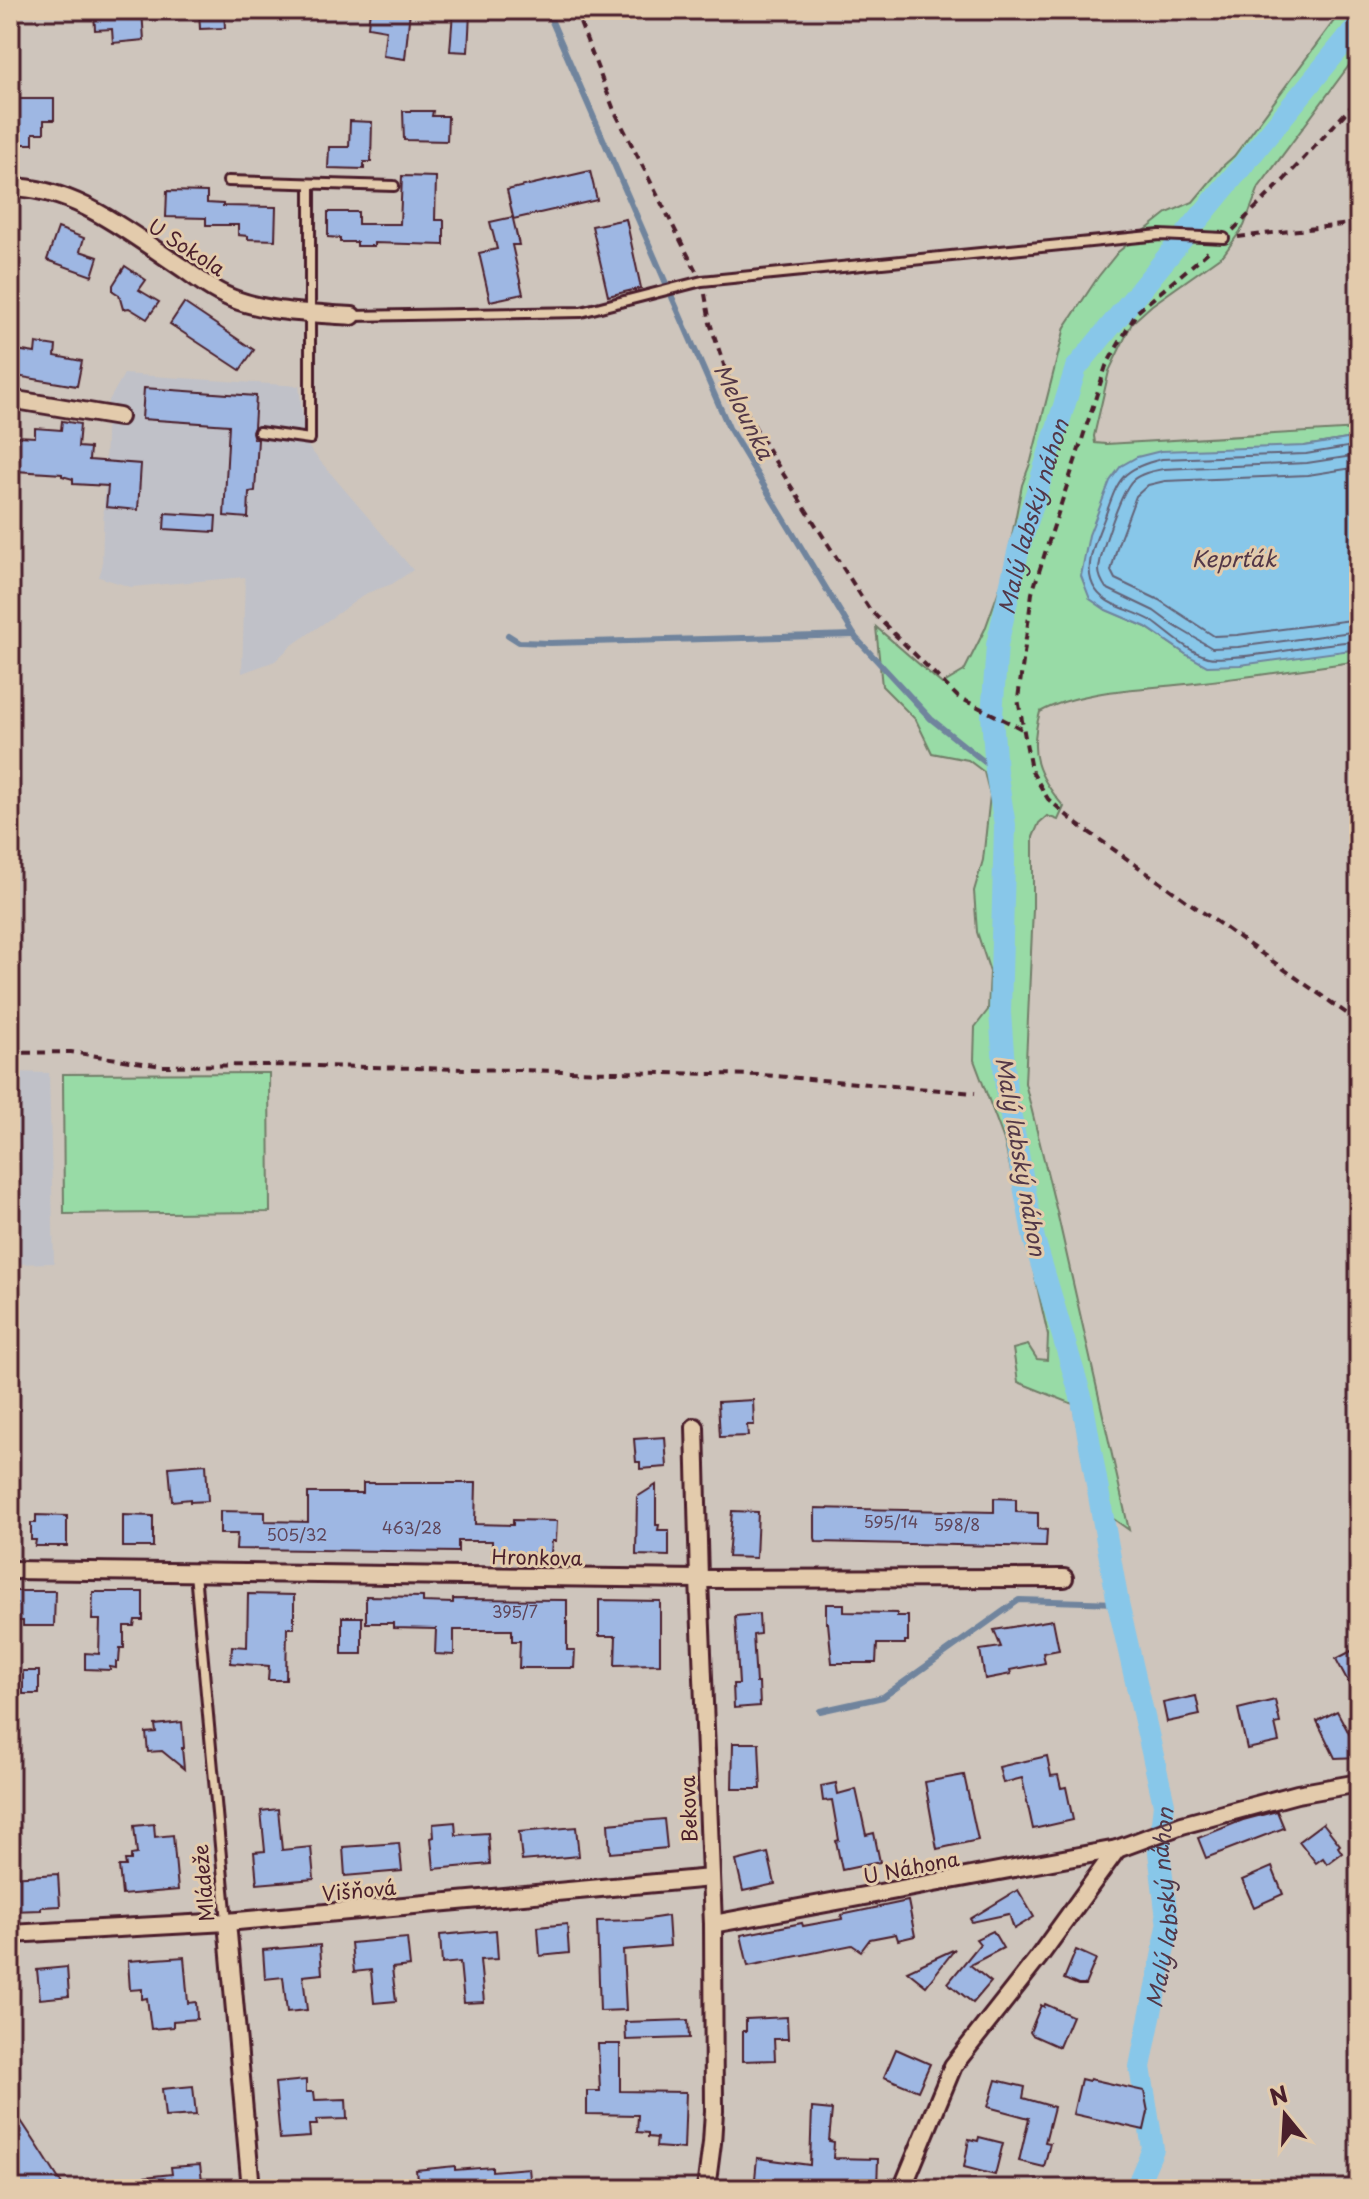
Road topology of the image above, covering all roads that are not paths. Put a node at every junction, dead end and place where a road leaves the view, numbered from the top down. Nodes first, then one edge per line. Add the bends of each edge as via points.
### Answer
1 (228, 181) dead end
2 (310, 184) junction
3 (394, 186) dead end
4 (10, 187) edge
5 (1224, 238) road end
6 (309, 313) junction
7 (352, 316) joint
8 (10, 399) edge
9 (119, 417) dead end
10 (259, 432) dead end
11 (695, 1427) dead end
12 (10, 1570) edge
13 (195, 1573) junction
14 (1064, 1578) dead end
15 (699, 1579) junction
16 (1359, 1783) edge
17 (1117, 1849) junction
18 (711, 1878) junction
19 (227, 1922) junction
20 (713, 1924) junction
21 (10, 1934) edge
22 (251, 2189) edge
23 (706, 2189) edge
24 (902, 2189) edge

1 - 2 lane
2 - 3 lane
2 - 6 lane
4 - 6 street, U Sokola via 44,191 93,209 232,298
5 - 7 lane via 1160,235 702,281 581,312
6 - 7 street, U Sokola
6 - 10 lane via 310,439
8 - 9 street
11 - 15 street, Bekova
12 - 13 street, Hronkova
13 - 15 street, Hronkova
13 - 19 lane, Mládeže
14 - 15 street, Hronkova
15 - 18 street, Bekova
16 - 17 street, U Náhona via 1182,1825
17 - 20 street, U Náhona
17 - 24 street via 953,2066
18 - 19 street, Višňová
18 - 20 street, Bekova
19 - 21 street, Višňová
19 - 22 street, Mládeže
20 - 23 street, Bekova via 714,2111

